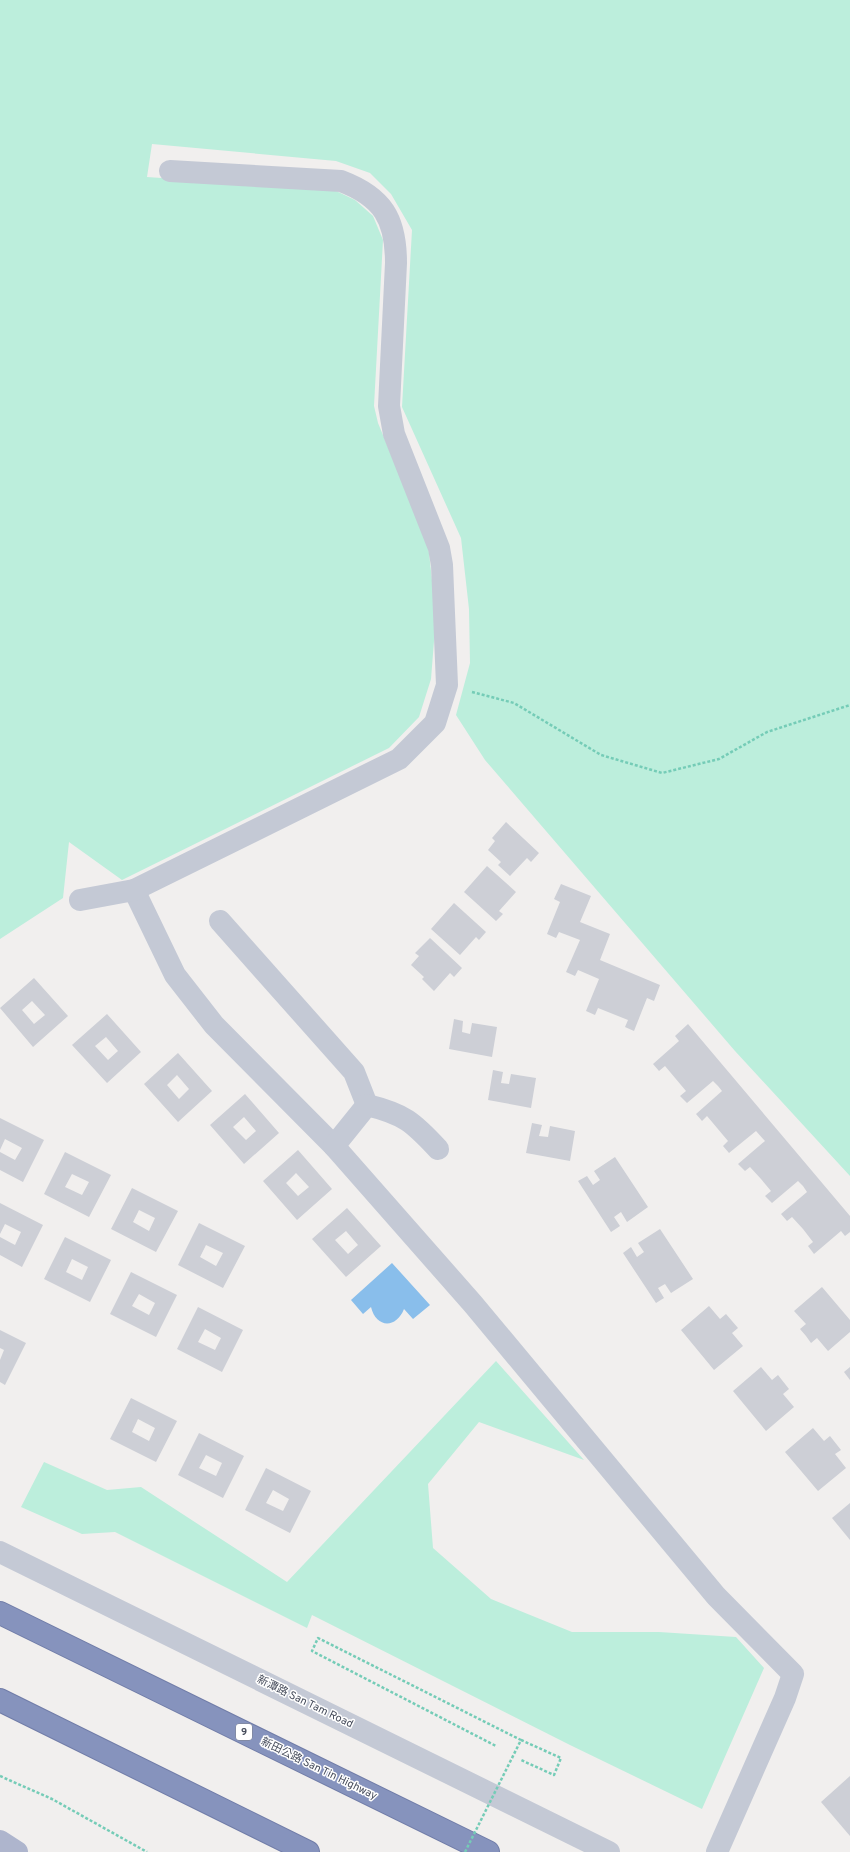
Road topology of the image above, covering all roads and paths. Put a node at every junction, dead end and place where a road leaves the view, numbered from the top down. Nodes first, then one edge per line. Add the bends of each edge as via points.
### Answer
1 (170, 171) dead end
2 (446, 685) junction
3 (850, 705) edge
4 (134, 890) junction
5 (80, 900) dead end
6 (220, 921) dead end
7 (367, 1106) junction
8 (334, 1146) junction
9 (438, 1149) dead end
10 (0, 1552) edge
11 (0, 1612) edge
12 (0, 1700) edge
13 (521, 1740) junction
14 (496, 1746) dead end
15 (521, 1760) dead end
16 (0, 1776) edge
17 (0, 1841) edge
18 (17, 1852) edge
19 (147, 1852) edge
20 (308, 1852) edge
21 (465, 1852) edge
22 (488, 1852) edge
23 (609, 1852) edge
24 (717, 1852) edge

1 - 2 street via 341,181 366,192 390,220 396,246 396,263 389,406 394,434 439,548 442,565
2 - 3 path via 514,703 601,755 662,773 718,759 767,732
2 - 4 street via 435,723 399,759
4 - 5 street
4 - 8 street via 180,982 214,1025
6 - 7 street via 354,1072
7 - 8 street
7 - 9 street via 402,1116 416,1125
8 - 24 street via 473,1304 716,1596 793,1674 785,1698
10 - 23 street, 新潭路 San Tam Road
11 - 22 highway, 新田公路 San Tin Highway / 9
12 - 20 highway
13 - 14 path, bridge via 318,1638 312,1651
13 - 15 path via 561,1758 554,1775
13 - 21 path, bridge
16 - 19 path via 52,1799
17 - 18 main road

